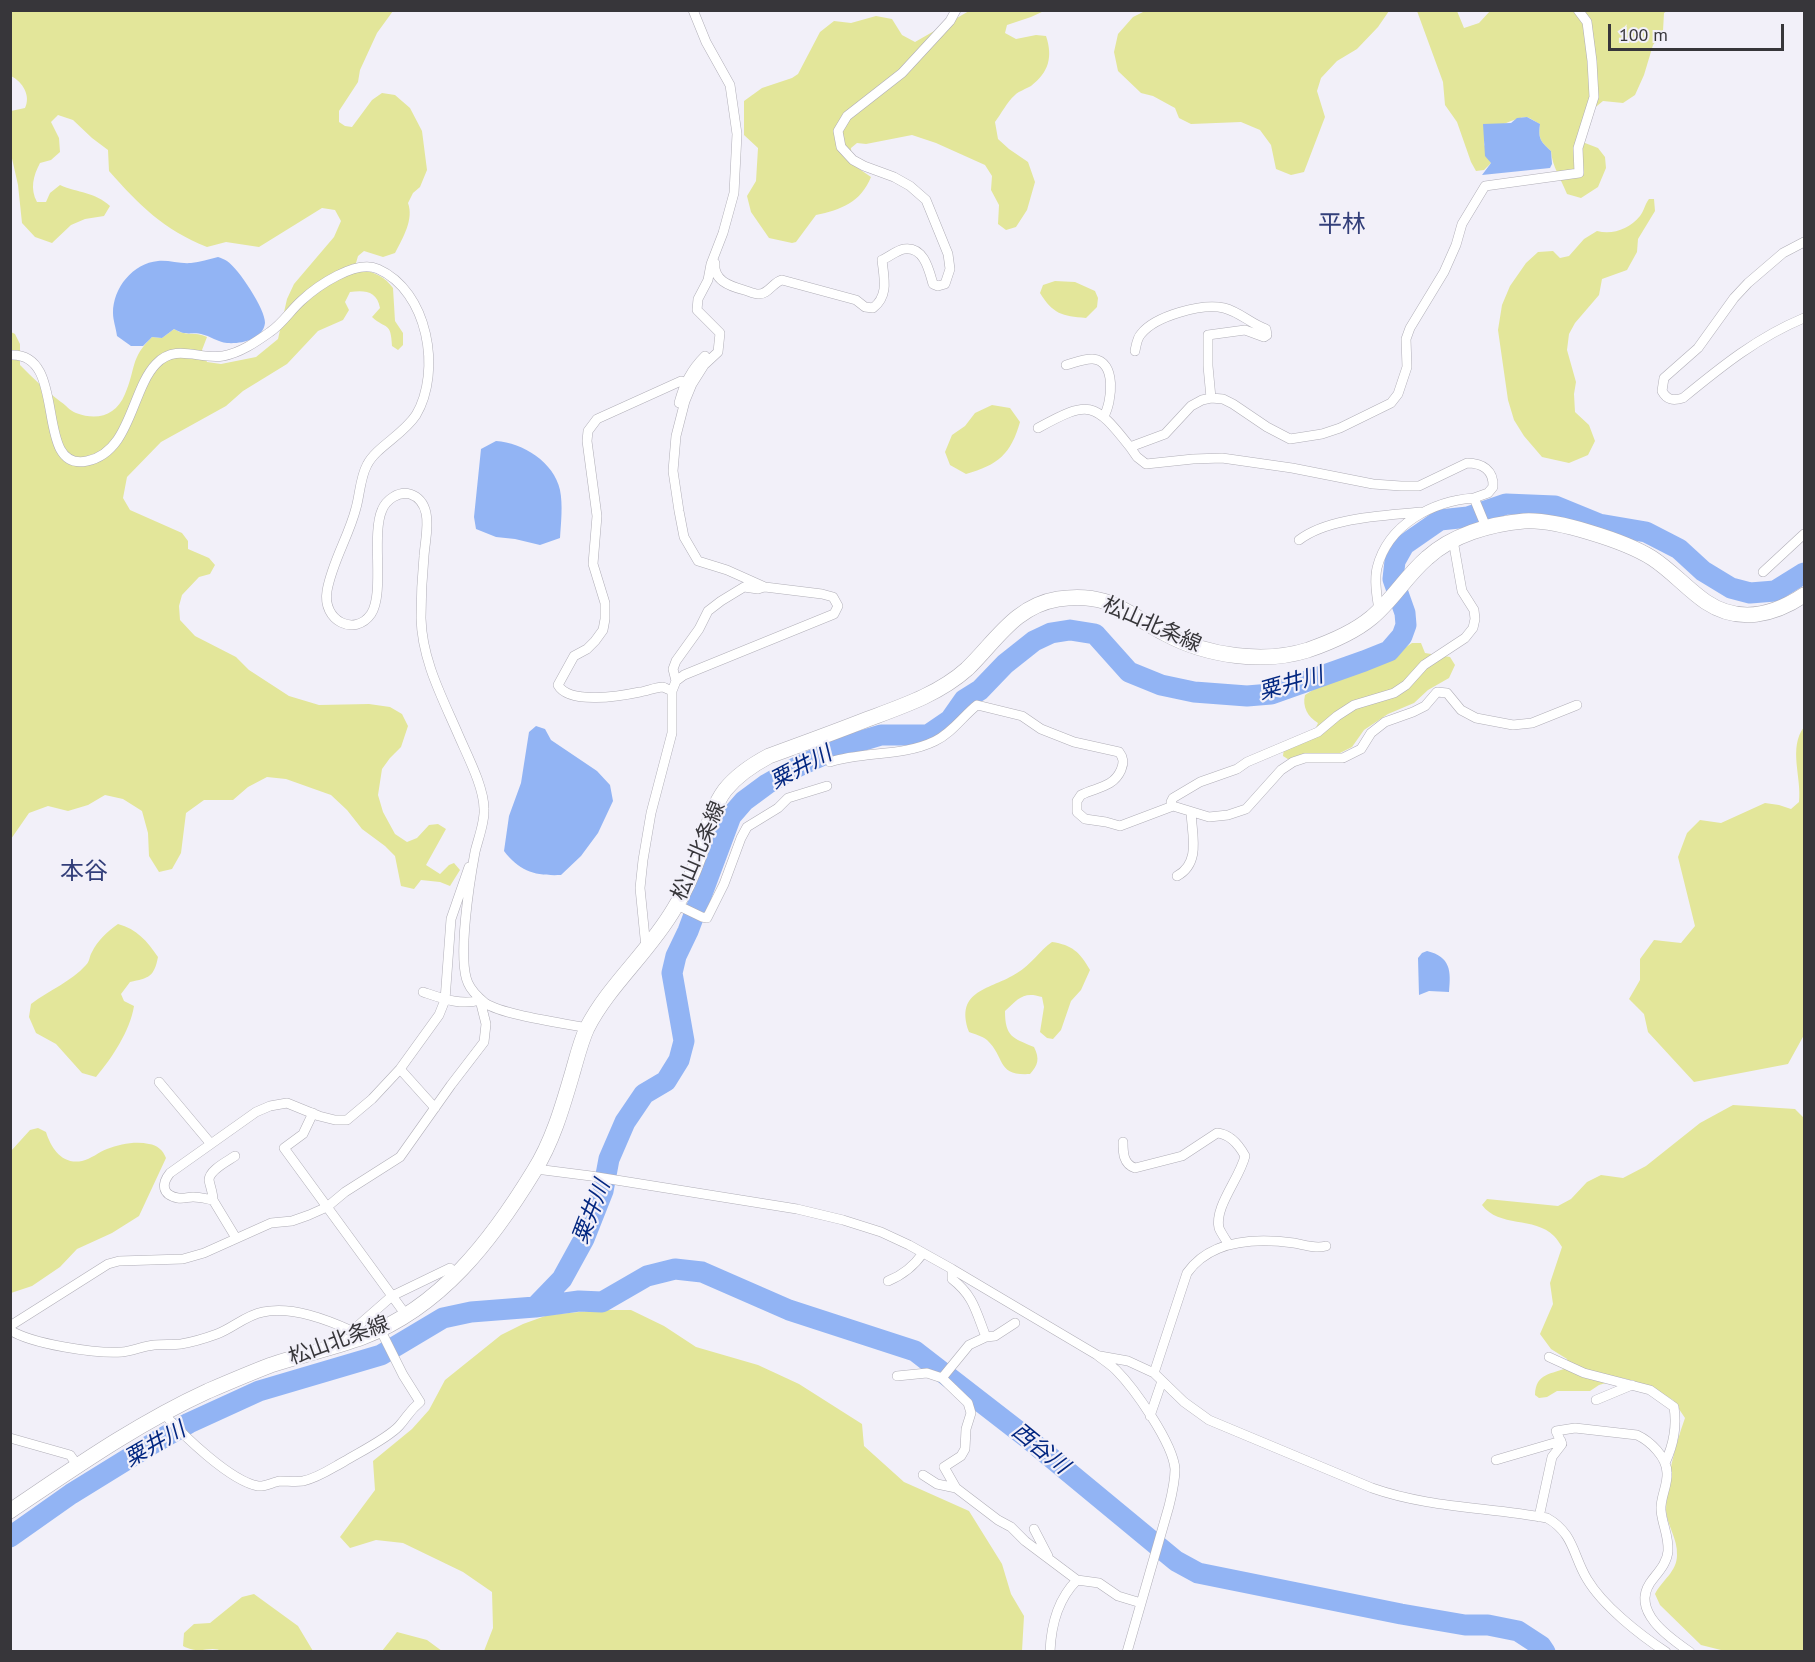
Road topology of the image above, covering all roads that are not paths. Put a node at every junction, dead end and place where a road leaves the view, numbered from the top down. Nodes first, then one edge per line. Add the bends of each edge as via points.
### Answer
1 (693, 10) edge
2 (956, 10) edge
3 (1578, 10) edge
4 (1804, 242) edge
5 (715, 252) junction
6 (1804, 318) edge
7 (1135, 351) dead end
8 (718, 352) junction
9 (10, 355) edge
10 (1066, 365) dead end
11 (685, 382) junction
12 (1211, 398) junction
13 (1104, 416) junction
14 (680, 417) junction
15 (1038, 428) dead end
16 (1130, 447) junction
17 (1475, 500) junction
18 (1422, 512) junction
19 (1484, 523) junction
20 (1804, 534) edge
21 (1299, 540) dead end
22 (1452, 540) junction
23 (1763, 572) dead end
24 (765, 587) junction
25 (1804, 595) edge
26 (1383, 607) junction
27 (676, 681) junction
28 (672, 691) junction
29 (1577, 705) dead end
30 (821, 743) junction
31 (827, 786) dead end
32 (1173, 806) junction
33 (1191, 812) junction
34 (473, 863) junction
35 (1178, 876) dead end
36 (682, 907) junction
37 (451, 919) junction
38 (466, 920) junction
39 (646, 950) junction
40 (423, 992) dead end
41 (445, 1000) junction
42 (480, 1000) junction
43 (587, 1028) junction
44 (400, 1070) junction
45 (159, 1082) dead end
46 (435, 1108) junction
47 (313, 1113) junction
48 (1123, 1142) dead end
49 (211, 1144) junction
50 (235, 1156) dead end
51 (536, 1169) junction
52 (213, 1200) junction
53 (327, 1207) junction
54 (236, 1238) junction
55 (1229, 1245) junction
56 (1326, 1246) dead end
57 (923, 1253) junction
58 (952, 1269) junction
59 (457, 1275) junction
60 (888, 1281) dead end
61 (392, 1296) junction
62 (406, 1315) junction
63 (1015, 1323) dead end
64 (10, 1328) edge
65 (382, 1333) junction
66 (353, 1336) junction
67 (986, 1337) junction
68 (1097, 1355) junction
69 (1549, 1356) dead end
70 (1154, 1373) junction
71 (945, 1374) junction
72 (897, 1376) dead end
73 (1162, 1381) junction
74 (1632, 1385) junction
75 (1596, 1400) dead end
76 (1150, 1416) junction
77 (167, 1418) junction
78 (10, 1438) edge
79 (1561, 1441) junction
80 (1496, 1460) dead end
81 (1665, 1463) junction
82 (78, 1466) junction
83 (923, 1475) dead end
84 (956, 1488) junction
85 (10, 1511) edge
86 (1539, 1517) junction
87 (1034, 1528) dead end
88 (1048, 1556) junction
89 (1077, 1580) junction
90 (1141, 1603) junction
91 (1050, 1652) edge
92 (1127, 1652) edge
93 (1666, 1652) edge
94 (1690, 1652) edge

1 - 5 street via 730,85 737,134 734,193
2 - 5 street via 902,73 846,116 838,131 841,147 853,160 894,177 926,200 948,254 950,269 945,284 933,284 927,262 908,248 882,260 884,294 873,308 782,280 758,294 718,278
3 - 12 street via 1587,22 1594,97 1578,148 1579,173 1485,186 1462,224 1444,272 1410,328 1406,339 1407,367 1391,403 1340,428 1290,439 1233,404
4 - 6 street via 1774,260 1741,291 1698,348 1664,378 1662,391 1674,401 1683,398 1755,342
5 - 8 street via 696,305 720,333
7 - 12 street via 1142,333 1165,316 1178,312 1221,308 1266,329 1264,337 1245,330 1208,335
8 - 11 street via 705,355
8 - 14 street via 698,373
9 - 34 street via 19,354 38,369 48,393 58,446 67,459 85,462 96,458 118,438 155,365 169,354 229,355 273,330 313,291 338,276 368,265 391,276 417,310 426,333 430,352 425,393 406,428 367,464 328,590 327,605 332,616 348,624 361,622 371,614 376,600 382,510 399,493 412,494 423,503 428,519 422,602 424,646 429,667 476,776 484,809
10 - 13 street via 1092,358 1107,367 1111,396
11 - 14 street
11 - 28 street via 597,419 588,431 597,516 592,564 605,603 605,618 595,642 574,656 558,685 561,691 585,697 664,687
12 - 16 street via 1191,406 1165,434
13 - 15 street via 1084,408 1069,411
13 - 16 street
14 - 24 street via 673,471 684,537 698,561
16 - 17 street via 1146,464 1222,459 1401,486 1419,486 1467,463 1475,463 1485,466 1493,487
17 - 18 street via 1454,499
17 - 19 street
18 - 21 street via 1365,517 1318,529
18 - 26 street via 1387,544 1382,555 1377,570
19 - 22 main road, 松山北条線
19 - 25 main road, 松山北条線 via 1548,522 1614,540 1653,558 1707,603 1728,613 1750,616 1770,612
20 - 23 street
22 - 26 main road, 松山北条線 via 1427,557
22 - 32 street via 1462,591 1474,610 1473,628 1465,638 1394,693 1354,705 1318,732 1200,782 1173,798
24 - 27 street via 744,587 708,611 676,661
24 - 27 street via 822,594 833,597 838,606 834,614
26 - 30 main road, 松山北条線 via 1327,643 1269,656 1225,654 1187,643 1105,601 1077,597 1040,603 1022,612 949,683
27 - 28 street
28 - 39 street via 672,733 651,813 640,888
29 - 33 street via 1532,723 1513,725 1476,718 1461,710 1447,693 1437,692 1425,706 1380,726 1361,749 1343,758 1293,762 1246,809 1209,817
30 - 32 street via 830,762 849,756 895,752 934,742 977,705 984,705 1022,716 1041,729 1074,742 1119,752 1124,764 1116,779 1081,795 1077,801 1077,812 1085,819 1120,826
30 - 36 main road, 松山北条線 via 769,756 748,767 724,791 711,815
31 - 36 street via 788,798 747,828 707,918
32 - 33 street
33 - 35 street via 1193,854 1187,871
34 - 37 street via 463,880
34 - 38 street
36 - 39 main road, 松山北条線
37 - 38 street
37 - 41 street
38 - 42 street via 464,968 468,983
39 - 43 main road, 松山北条線
40 - 41 street
41 - 42 street
41 - 44 street via 439,1015
42 - 43 street via 495,1008
42 - 46 street via 486,1024 484,1042
43 - 51 main road, 松山北条線
44 - 46 street
44 - 47 street via 347,1120
45 - 49 street
46 - 53 street via 400,1156
47 - 49 street via 287,1103 270,1106
47 - 53 street via 303,1134 285,1148
48 - 55 street via 1125,1160 1135,1167 1182,1156 1217,1133 1240,1146 1245,1155 1242,1169 1218,1212 1219,1228
49 - 52 street via 170,1173 163,1186 164,1191 179,1198
50 - 52 street via 211,1174
51 - 57 street via 797,1209 881,1232
51 - 59 main road, 松山北条線
52 - 54 street
53 - 54 street
53 - 61 street
54 - 64 street via 183,1259 108,1264
55 - 56 street via 1265,1241
55 - 70 street via 1194,1263 1187,1273
57 - 58 street
57 - 60 street via 907,1271
58 - 67 street via 952,1279 966,1290
58 - 68 street
59 - 61 street via 450,1268
59 - 62 main road, 松山北条線 via 425,1304
61 - 62 street
61 - 66 street
62 - 65 main road, 松山北条線
63 - 67 street
64 - 66 street via 18,1335 50,1343 123,1352 183,1343 218,1334 263,1312 286,1312 335,1323
65 - 66 main road, 松山北条線
65 - 77 street via 420,1402 399,1426 367,1449 304,1481 278,1481 261,1487 251,1484 234,1475
66 - 77 main road, 松山北条線 via 243,1376
67 - 71 street via 969,1345
68 - 70 street via 1128,1361
68 - 76 street via 1116,1370
69 - 74 street via 1584,1373
70 - 73 street
71 - 72 street
71 - 84 street via 970,1409 965,1449 944,1467
73 - 76 street
73 - 86 street via 1209,1420 1396,1497
74 - 75 street
74 - 81 street via 1650,1390 1674,1407 1676,1419
76 - 90 street via 1171,1452 1175,1468
77 - 82 main road, 松山北条線
78 - 82 street via 70,1455
79 - 80 street
79 - 81 street via 1556,1431 1575,1428 1637,1435 1651,1444
79 - 86 street via 1552,1457
81 - 94 street via 1667,1473 1660,1509 1668,1550 1666,1560 1646,1590 1646,1601 1657,1627
82 - 85 main road, 松山北条線
83 - 84 street via 937,1484
84 - 88 street
86 - 93 street via 1557,1524 1567,1535 1597,1592
87 - 88 street
88 - 89 street
89 - 90 street via 1099,1583 1118,1596
89 - 91 street via 1055,1615
90 - 92 street

